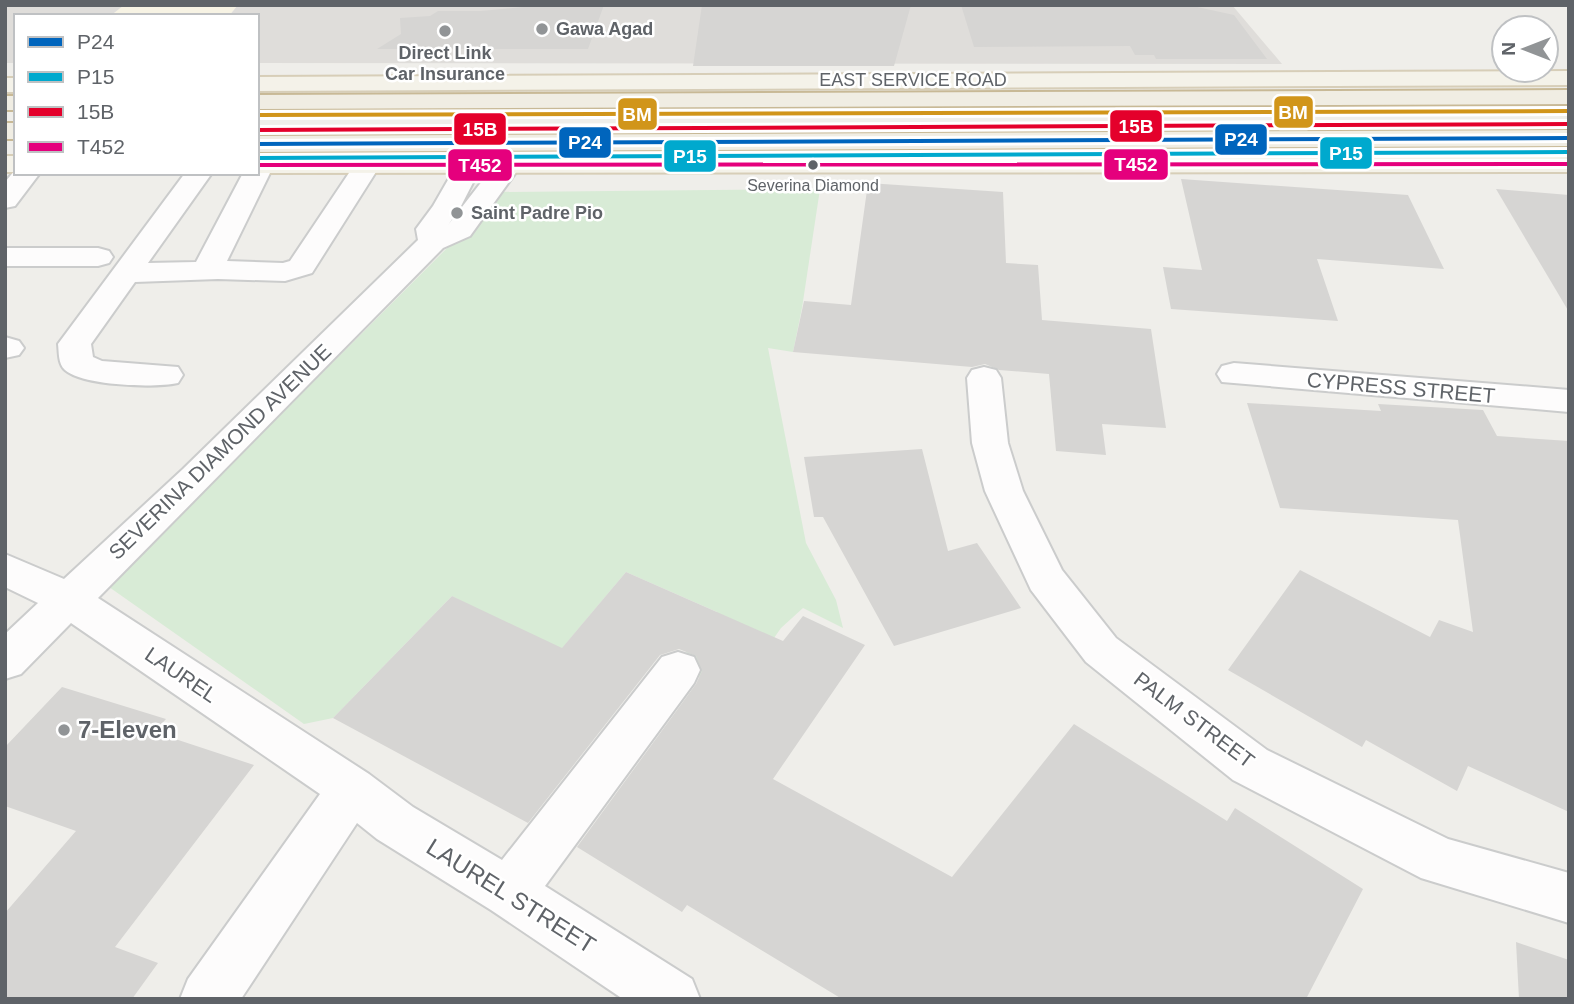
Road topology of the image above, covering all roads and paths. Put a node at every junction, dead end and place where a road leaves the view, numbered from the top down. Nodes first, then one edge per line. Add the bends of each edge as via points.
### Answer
1 (1569, 78) edge
2 (259, 84) edge
3 (1569, 97) edge
4 (259, 103) edge
5 (1569, 107) edge
6 (259, 111) edge
7 (1569, 125) edge
8 (259, 129) edge
9 (1569, 138) edge
10 (259, 164) edge
11 (259, 164) edge
12 (368, 164) junction
13 (509, 164) junction
14 (1569, 164) edge
15 (469, 165) junction
16 (25, 175) edge
17 (198, 175) edge
18 (253, 175) edge
19 (5, 200) edge
20 (433, 242) junction
21 (5, 257) edge
22 (98, 257) dead end
23 (218, 270) junction
24 (129, 272) junction
25 (1234, 374) dead end
26 (166, 375) dead end
27 (984, 379) dead end
28 (1569, 401) edge
29 (5, 569) edge
30 (69, 600) junction
31 (5, 661) edge
32 (678, 670) dead end
33 (352, 789) junction
34 (509, 892) junction
35 (1569, 898) edge
36 (208, 999) edge
37 (673, 999) edge

1 - 2 main road, EAST SERVICE ROAD
3 - 4 highway
5 - 6 highway
7 - 8 highway
9 - 10 highway
11 - 12 main road
12 - 15 main road
12 - 23 street via 301,267 285,272
13 - 14 main road
13 - 15 main road
13 - 20 street, SEVERINA DIAMOND AVENUE via 460,230
15 - 20 street, SEVERINA DIAMOND AVENUE via 429,229
16 - 19 street
17 - 24 street
18 - 23 street via 211,262
20 - 30 street, SEVERINA DIAMOND AVENUE
21 - 22 street
23 - 24 street
24 - 26 street via 74,344 77,363 97,370
25 - 28 street, CYPRESS STREET
27 - 35 street, PALM STREET via 990,443 1004,491 1046,579 1101,650 1250,765 1439,861
29 - 30 street, LAUREL
30 - 31 street, SEVERINA DIAMOND AVENUE
30 - 33 street, LAUREL
32 - 34 street
33 - 34 street, LAUREL STREET via 395,823
33 - 36 street
34 - 37 street, LAUREL STREET

